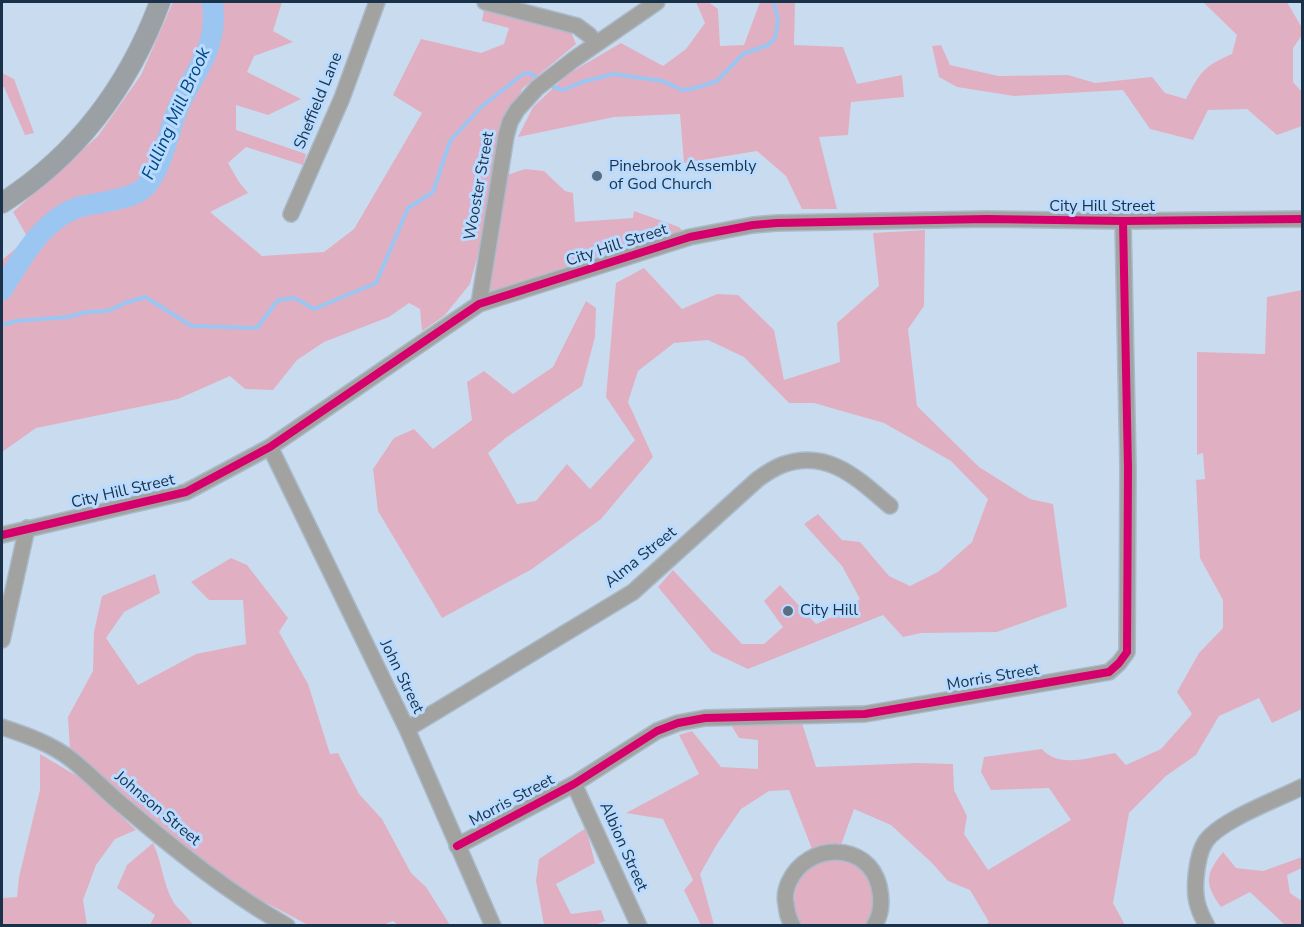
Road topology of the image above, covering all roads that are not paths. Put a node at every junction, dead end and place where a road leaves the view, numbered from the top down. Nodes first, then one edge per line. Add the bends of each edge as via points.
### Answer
1 (159, 2) edge
2 (377, 2) edge
3 (485, 2) edge
4 (657, 2) edge
5 (596, 43) junction
6 (2, 203) edge
7 (291, 214) dead end
8 (1302, 219) edge
9 (1123, 221) junction
10 (479, 304) junction
11 (270, 447) junction
12 (890, 506) dead end
13 (27, 528) junction
14 (2, 535) edge
15 (2, 640) edge
16 (2, 728) edge
17 (406, 729) junction
18 (574, 784) junction
19 (1302, 787) edge
20 (457, 846) junction
21 (287, 926) edge
22 (493, 926) edge
23 (639, 926) edge
24 (793, 926) edge
25 (874, 926) edge
26 (1207, 926) edge

1 - 6 main road via 136,56 104,109 69,149
2 - 7 street, Sheffield Lane via 342,98
3 - 5 street via 577,26
4 - 5 street, Wooster Street
5 - 10 street, Wooster Street via 537,88 510,122
8 - 9 street, City Hill Street
9 - 10 street, City Hill Street via 987,219 761,224 690,237
9 - 18 street, Morris Street via 1127,652 1119,663 1109,672 866,714 705,718 678,723 657,731
10 - 11 street, City Hill Street
11 - 13 street, City Hill Street via 186,492
11 - 17 street, John Street
12 - 17 street, Alma Street via 836,465 803,460 781,465 758,479 633,592
13 - 14 street, City Hill Street
13 - 15 street
16 - 21 street, Johnson Street via 72,759 206,873
17 - 20 street, John Street
18 - 20 street, Morris Street
18 - 23 street, Albion Street
19 - 26 street via 1227,824 1206,842 1198,862 1196,906
20 - 22 street, John Street
24 - 25 street via 785,899 793,873 814,855 839,851 860,858 877,878 882,900

